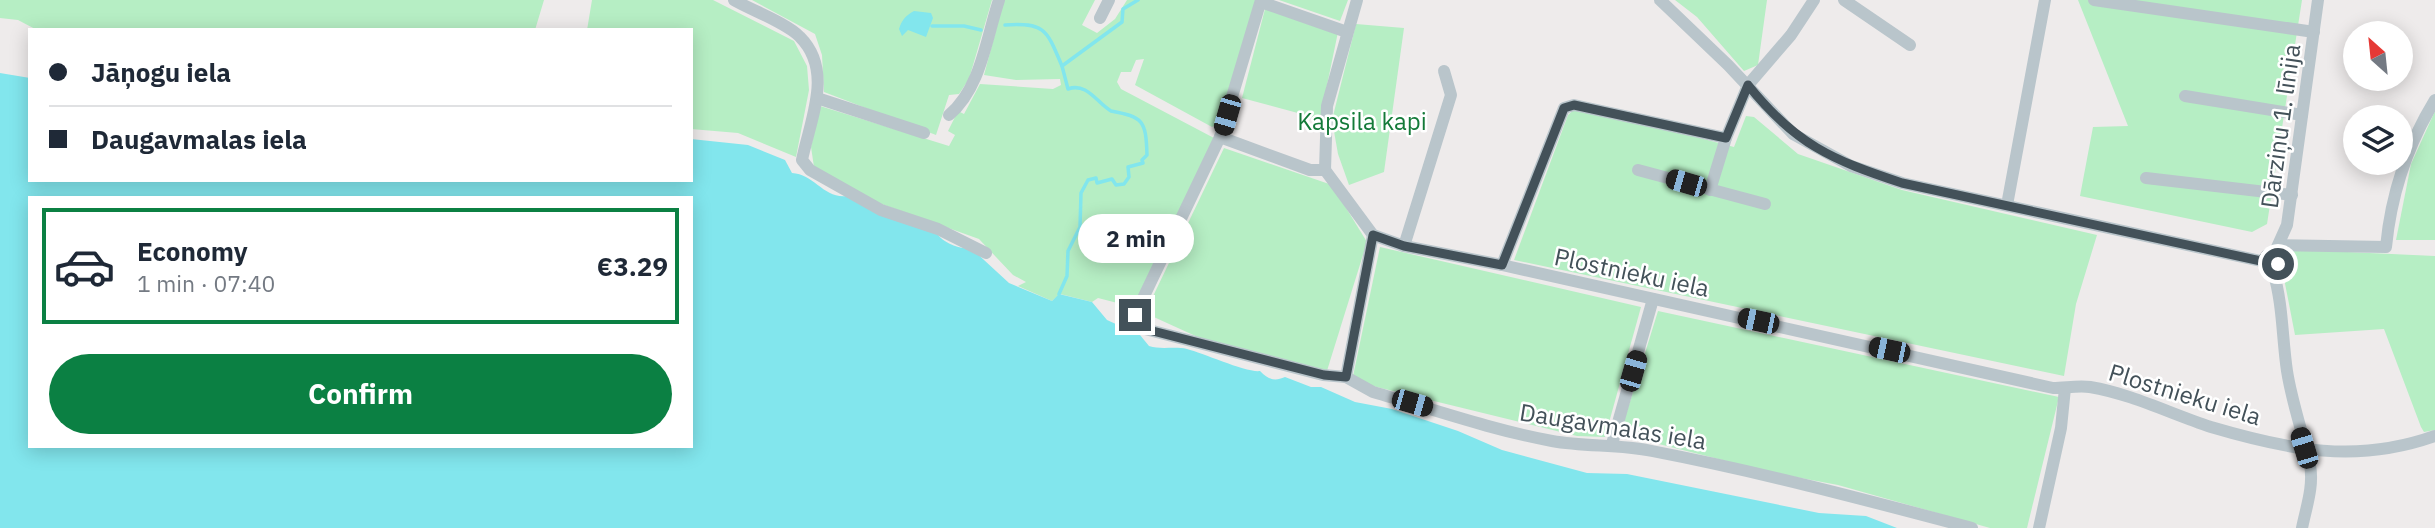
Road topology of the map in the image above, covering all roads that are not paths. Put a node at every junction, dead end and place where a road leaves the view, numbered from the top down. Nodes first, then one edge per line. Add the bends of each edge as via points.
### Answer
1 (734, 0) edge
2 (999, 0) edge
3 (1109, 0) edge
4 (1357, 0) edge
5 (1660, 0) edge
6 (1814, 0) edge
7 (1844, 0) edge
8 (2045, 0) edge
9 (2094, 0) edge
10 (2318, 0) edge
11 (1261, 1) edge
12 (1100, 18) dead end
13 (1347, 32) junction
14 (2314, 32) junction
15 (1910, 45) dead end
16 (1444, 71) dead end
17 (1748, 85) junction
18 (2185, 96) dead end
19 (817, 98) junction
20 (2435, 100) edge
21 (949, 115) dead end
22 (2302, 115) junction
23 (924, 133) dead end
24 (1220, 137) junction
25 (1726, 138) junction
26 (1325, 170) junction
27 (1638, 170) dead end
28 (2146, 178) dead end
29 (1710, 190) junction
30 (2292, 195) junction
31 (1765, 204) dead end
32 (2007, 205) junction
33 (1373, 235) junction
34 (1404, 246) junction
35 (2277, 250) junction
36 (986, 253) dead end
37 (2261, 261) junction
38 (1502, 265) junction
39 (2273, 271) junction
40 (1653, 299) junction
41 (1346, 377) junction
42 (2065, 388) junction
43 (2435, 436) edge
44 (1612, 444) junction
45 (2304, 448) junction
46 (1972, 528) edge
47 (2039, 528) edge
48 (2302, 528) edge

1 - 19 street via 800,36 819,78
2 - 21 street via 976,77 963,103
3 - 12 street
4 - 13 street
5 - 17 street
6 - 17 street
7 - 15 street
8 - 32 street
9 - 14 street
10 - 14 street, Dārziņu 1. līnija
11 - 13 street
11 - 24 street
13 - 26 street via 1327,106
14 - 22 street, Dārziņu 1. līnija
16 - 34 street via 1451,95
17 - 25 street
17 - 32 street via 1793,134 1851,166 1902,183
18 - 22 street
19 - 23 street
19 - 36 street via 802,160 810,170 881,210 938,229
20 - 35 street via 2405,162 2386,247
22 - 30 street, Dārziņu 1. līnija
24 - 26 street via 1310,170
24 - 41 street, Daugavmalas iela via 1135,315 1137,323 1145,329
25 - 29 street
25 - 38 street via 1574,105 1564,108
26 - 33 street
27 - 29 street
28 - 30 street
29 - 31 street
30 - 35 street, Dārziņu 1. līnija
32 - 37 street
33 - 34 street, Plostnieku iela
33 - 41 street
34 - 38 street, Plostnieku iela
35 - 37 street
35 - 39 street, Dārziņu 1. līnija via 2278,264
37 - 39 street via 2264,269
38 - 40 street, Plostnieku iela
39 - 45 street, Dārziņu 1. līnija
40 - 42 street, Plostnieku iela
40 - 44 street
41 - 44 street, Daugavmalas iela via 1373,392 1553,441
42 - 45 street, Plostnieku iela via 2088,386 2211,427
42 - 47 street
43 - 45 street, Plostnieku iela via 2369,453
44 - 46 street, Daugavmalas iela via 1814,485
45 - 48 street, Dārziņu 1. līnija via 2311,488

